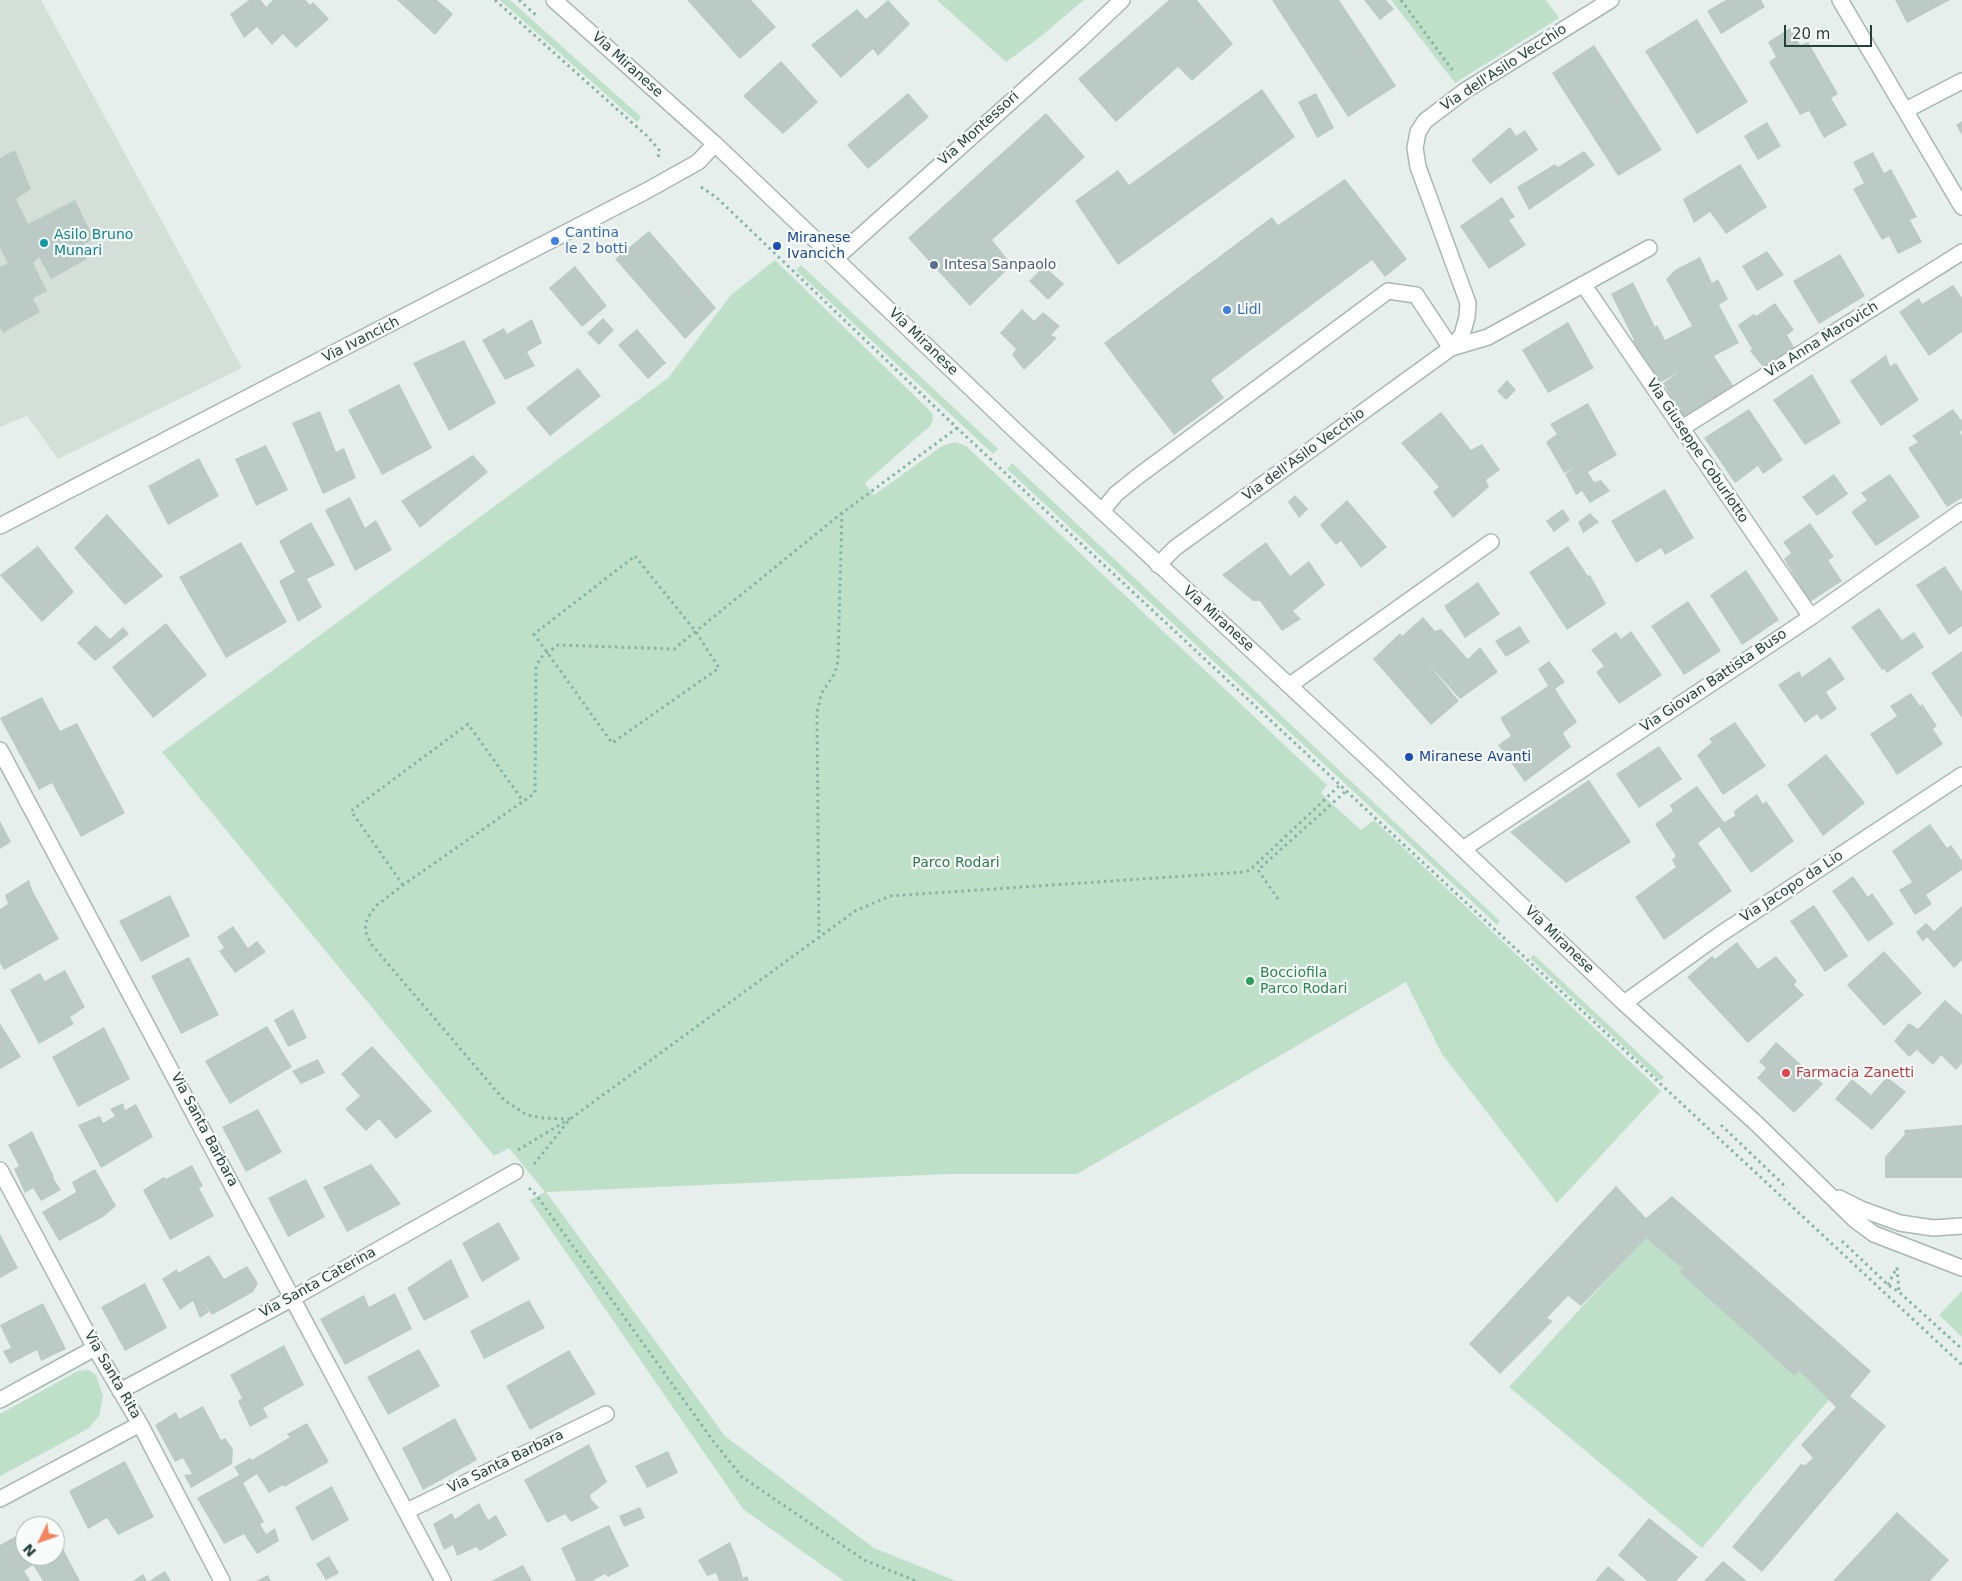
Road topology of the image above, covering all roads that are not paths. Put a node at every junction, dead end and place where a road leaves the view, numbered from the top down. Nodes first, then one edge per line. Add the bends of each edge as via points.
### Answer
1 (554, 0) edge
2 (1122, 0) edge
3 (1611, 0) edge
4 (1840, 0) edge
5 (1962, 81) edge
6 (1906, 110) junction
7 (715, 144) junction
8 (1962, 206) edge
9 (1649, 248) dead end
10 (1962, 252) edge
11 (836, 258) junction
12 (1583, 284) junction
13 (1452, 348) junction
14 (1682, 428) junction
15 (1102, 511) junction
16 (1962, 511) edge
17 (0, 526) edge
18 (1491, 542) dead end
19 (1158, 565) junction
20 (1811, 617) junction
21 (1290, 685) junction
22 (0, 750) edge
23 (1962, 775) edge
24 (1463, 849) junction
25 (1624, 1003) junction
26 (0, 1170) edge
27 (522, 1172) road end
28 (1830, 1193) junction
29 (1962, 1226) edge
30 (1962, 1268) edge
31 (293, 1298) junction
32 (95, 1348) junction
33 (120, 1391) junction
34 (0, 1400) edge
35 (606, 1414) dead end
36 (140, 1424) junction
37 (0, 1499) edge
38 (407, 1511) junction
39 (222, 1581) edge
40 (443, 1581) edge

1 - 7 street, Via Miranese
2 - 11 street, Via Montessori
3 - 13 street, Via dell'Asilo Vecchio via 1466,90 1425,121 1417,136 1418,167 1468,303 1462,335
4 - 6 street
5 - 6 street
6 - 8 street
7 - 11 street, Via Miranese
7 - 17 street, Via Ivancich via 689,168 648,190
9 - 12 street, Via dell'Asilo Vecchio
10 - 14 street, Via Anna Marovich
11 - 15 street, Via Miranese
12 - 13 street, Via dell'Asilo Vecchio via 1488,337
12 - 14 street, Via Giuseppe Coburlotto
13 - 15 street via 1416,295 1388,290 1137,477
13 - 19 street, Via dell'Asilo Vecchio via 1175,548
14 - 20 street, Via Giuseppe Coburlotto
15 - 19 street, Via Miranese
16 - 20 street, Via Giovan Battista Buso
18 - 21 street
19 - 21 street, Via Miranese
20 - 24 street, Via Giovan Battista Buso
21 - 24 street, Via Miranese
22 - 31 street, Via Santa Barbara
23 - 25 street, Via Jacopo da Lio via 1719,935
24 - 25 street, Via Miranese
25 - 28 street, Via Miranese
26 - 32 street, Via Santa Rita
27 - 31 street, Via Santa Caterina
28 - 29 street, Via Miranese via 1900,1223 1933,1228
28 - 30 street, Via Miranese via 1855,1220 1874,1234
31 - 33 street, Via Santa Caterina
31 - 38 street, Via Santa Barbara
32 - 33 street, Via Santa Rita
32 - 34 street
33 - 36 street, Via Santa Rita
35 - 38 street, Via Santa Barbara
36 - 37 street
36 - 39 street, Via Santa Rita
38 - 40 street, Via Santa Barbara

